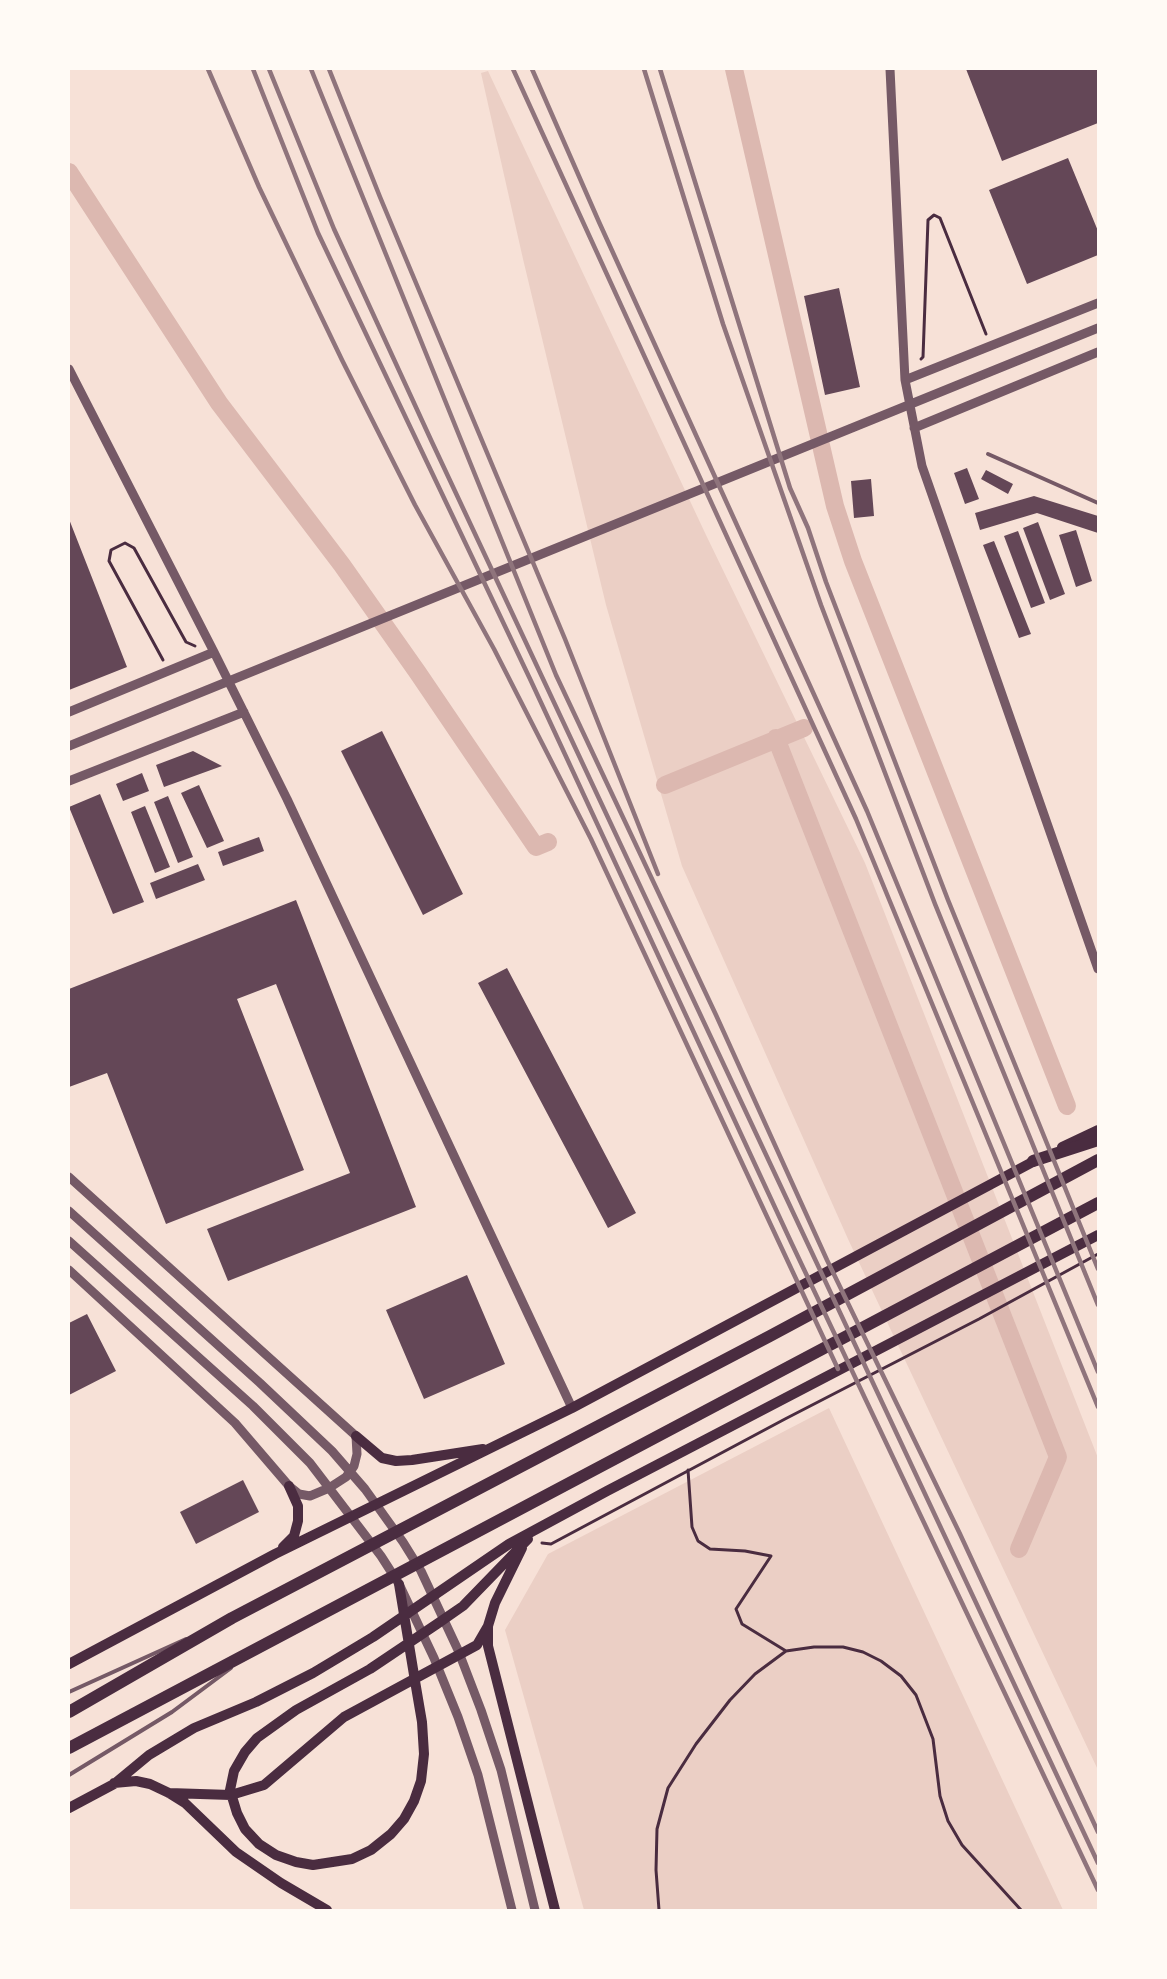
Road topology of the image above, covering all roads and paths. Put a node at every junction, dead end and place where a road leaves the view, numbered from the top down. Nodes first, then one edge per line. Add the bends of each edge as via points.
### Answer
1 (890, 69) edge
2 (1098, 303) edge
3 (1098, 328) edge
4 (989, 341) dead end
5 (1098, 352) edge
6 (923, 357) dead end
7 (69, 369) edge
8 (904, 380) junction
9 (914, 428) junction
10 (988, 454) dead end
11 (1098, 503) edge
12 (186, 642) dead end
13 (214, 652) junction
14 (166, 666) dead end
15 (69, 712) edge
16 (244, 712) junction
17 (69, 746) edge
18 (69, 781) edge
19 (1098, 969) edge
20 (1098, 1130) edge
21 (1098, 1140) edge
22 (1098, 1160) edge
23 (1034, 1161) junction
24 (69, 1177) edge
25 (1098, 1203) edge
26 (69, 1211) edge
27 (1098, 1235) edge
28 (69, 1241) edge
29 (1098, 1254) edge
30 (69, 1270) edge
31 (572, 1408) junction
32 (356, 1436) junction
33 (495, 1447) junction
34 (688, 1470) junction
35 (289, 1486) junction
36 (607, 1491) junction
37 (525, 1540) junction
38 (275, 1554) junction
39 (399, 1584) junction
40 (232, 1618) junction
41 (488, 1626) junction
42 (271, 1640) junction
43 (786, 1652) junction
44 (69, 1664) edge
45 (69, 1692) edge
46 (69, 1712) edge
47 (69, 1748) edge
48 (69, 1775) edge
49 (114, 1784) junction
50 (169, 1793) junction
51 (69, 1808) edge
52 (327, 1910) edge
53 (512, 1910) edge
54 (535, 1910) edge
55 (555, 1910) edge
56 (659, 1910) edge
57 (1021, 1910) edge

1 - 8 street
2 - 8 street
3 - 17 street
4 - 6 path via 940,218 934,215 928,220
5 - 9 street
7 - 13 street
8 - 9 street
9 - 19 street via 922,466
10 - 11 lane
12 - 14 path via 134,548 124,543 111,550 109,561
13 - 15 street
13 - 16 street
16 - 18 street
16 - 31 street
20 - 23 main road
21 - 23 highway
22 - 40 highway
23 - 31 main road
24 - 32 street
25 - 42 highway
26 - 54 street via 332,1451 403,1542 459,1650 501,1770
27 - 36 main road
28 - 39 street via 253,1406 310,1463
29 - 34 path
30 - 35 street via 236,1423
31 - 33 main road
32 - 33 main road via 382,1458 396,1461
32 - 35 street via 357,1454 346,1477 310,1496
33 - 38 main road
34 - 37 path via 551,1544
34 - 43 path via 692,1527 698,1541 710,1549 771,1556 736,1609 742,1624
35 - 38 main road via 298,1506 298,1521 294,1536
36 - 37 main road
36 - 49 main road via 508,1544 333,1661 256,1702 194,1728 149,1755
37 - 39 main road via 463,1606 370,1669 275,1724 245,1752 234,1771 230,1790 245,1829 276,1855 313,1864 352,1859 391,1834 414,1801 424,1754 422,1722
37 - 41 main road
38 - 44 main road
39 - 53 street via 435,1658 478,1775
40 - 45 lane
40 - 46 highway
41 - 50 main road via 477,1645 344,1717 264,1785 231,1795
41 - 55 main road via 488,1646
42 - 47 highway
42 - 48 lane via 172,1712
43 - 56 path via 755,1674 730,1700 668,1788 657,1828
43 - 57 path via 843,1647 863,1652 901,1676 916,1695 933,1739 940,1796 948,1821 962,1845
49 - 50 main road via 136,1781
49 - 51 main road
50 - 52 main road via 185,1803 236,1852

